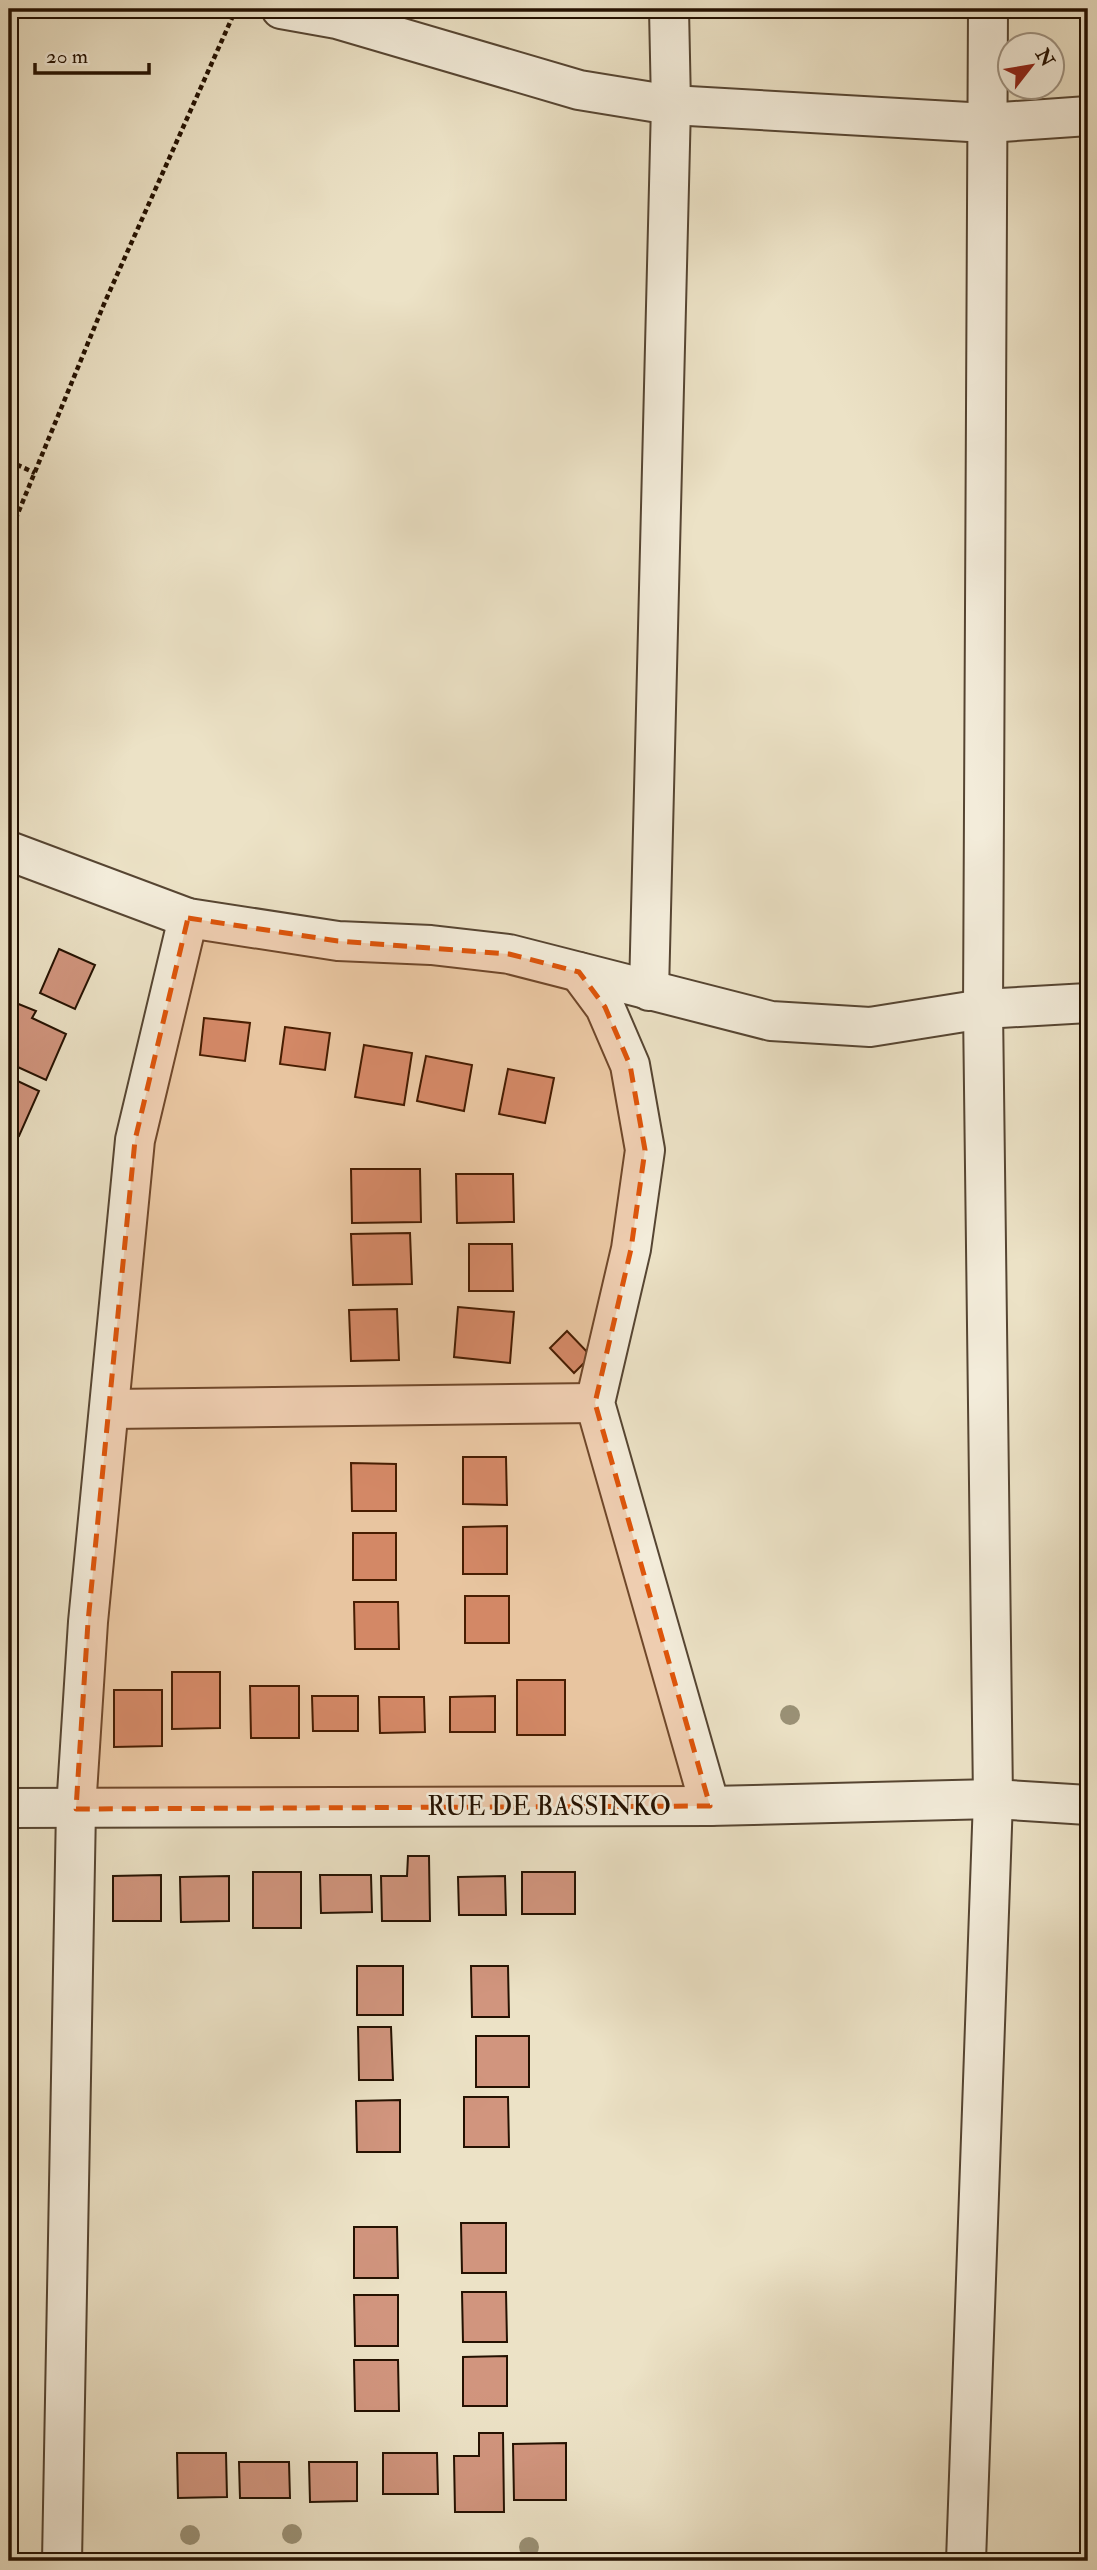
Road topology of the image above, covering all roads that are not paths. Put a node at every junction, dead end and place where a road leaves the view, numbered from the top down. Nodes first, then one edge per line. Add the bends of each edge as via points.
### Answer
1 (281, 9) edge
2 (669, 9) edge
3 (988, 9) edge
4 (671, 105) junction
5 (1088, 116) edge
6 (987, 123) junction
7 (9, 851) edge
8 (188, 918) junction
9 (579, 972) junction
10 (649, 991) junction
11 (1088, 1003) edge
12 (983, 1010) junction
13 (595, 1403) junction
14 (111, 1409) junction
15 (993, 1799) junction
16 (710, 1805) junction
17 (1088, 1805) edge
18 (9, 1808) edge
19 (76, 1809) junction
20 (62, 2561) edge
21 (966, 2561) edge

1 - 4 street via 337,19 579,90
2 - 4 street
3 - 6 street
4 - 6 street
4 - 10 street
5 - 6 street
6 - 12 street
7 - 8 street
8 - 9 street via 338,941 431,944 509,954
8 - 14 street via 135,1140
9 - 10 street
9 - 13 street via 606,1007 630,1065 645,1150 631,1249
10 - 12 street via 771,1021 870,1027
11 - 12 street
12 - 15 street
13 - 14 street
13 - 16 street
14 - 19 street via 88,1622
15 - 16 street, RUE DE BASSINKO
15 - 17 street, RUE DE BASSINKO
15 - 21 street
16 - 19 street, RUE DE BASSINKO
18 - 19 street, RUE DE BASSINKO
19 - 20 street

